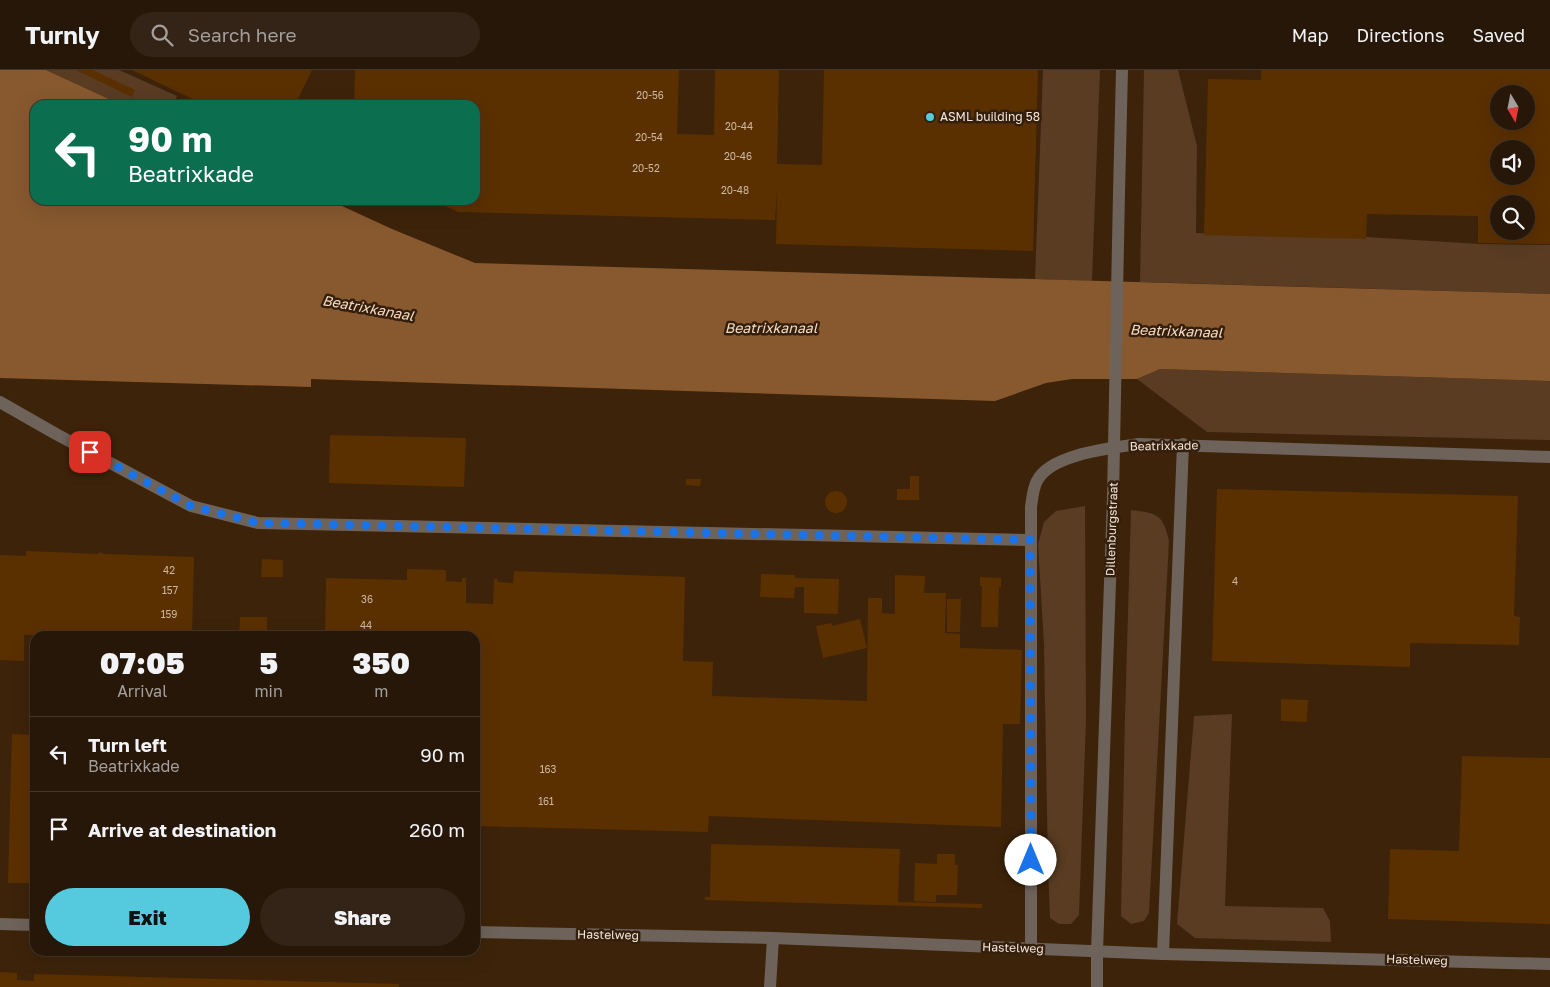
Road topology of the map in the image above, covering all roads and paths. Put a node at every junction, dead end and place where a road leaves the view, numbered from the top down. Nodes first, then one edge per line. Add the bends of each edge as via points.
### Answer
1 (1122, 70) edge
2 (0, 402) edge
3 (1183, 444) junction
4 (1550, 457) edge
5 (1030, 540) junction
6 (0, 924) edge
7 (30, 925) edge
8 (480, 932) edge
9 (773, 938) junction
10 (1031, 948) junction
11 (1097, 951) junction
12 (1163, 954) junction
13 (1550, 964) edge
14 (770, 987) edge
15 (1097, 987) edge

1 - 11 street, Dillenburgstraat, bridge via 1113,497
2 - 5 street via 191,506 258,523
3 - 4 street, Beatrixkade
3 - 5 street, Beatrixkade via 1139,444 1091,451 1053,464 1037,481 1031,508
3 - 12 street
5 - 10 street
6 - 7 street
8 - 9 street, Hastelweg
9 - 10 street, Hastelweg
9 - 14 street
10 - 11 street, Hastelweg
11 - 12 street, Hastelweg
11 - 15 street, Dillenburgstraat
12 - 13 street, Hastelweg

